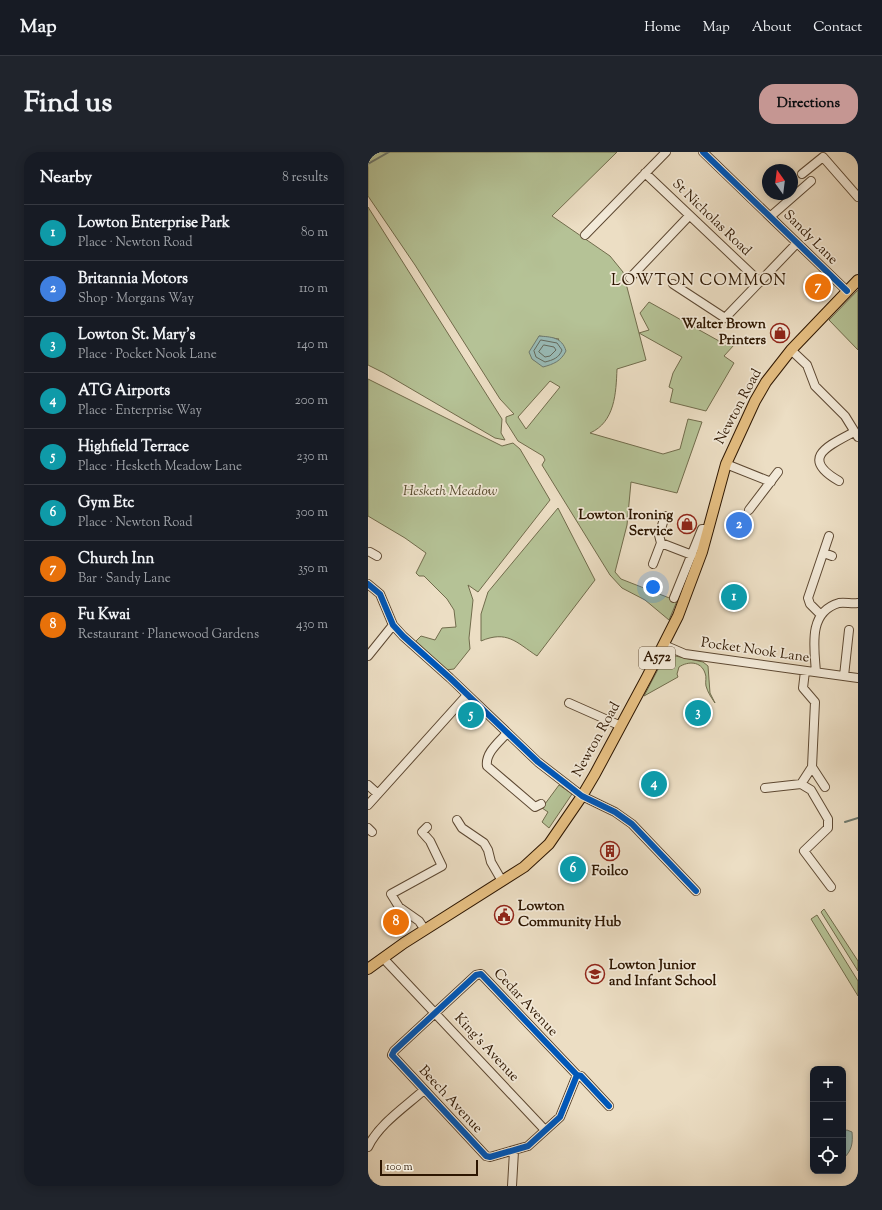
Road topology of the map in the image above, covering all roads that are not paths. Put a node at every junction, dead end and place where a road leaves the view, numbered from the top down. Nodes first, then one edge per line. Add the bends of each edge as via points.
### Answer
1 (666, 152) edge
2 (706, 153) edge
3 (646, 172) junction
4 (802, 174) dead end
5 (811, 181) dead end
6 (858, 197) edge
7 (689, 216) junction
8 (771, 216) junction
9 (585, 235) dead end
10 (797, 243) junction
11 (630, 278) dead end
12 (858, 280) edge
13 (760, 282) junction
14 (673, 284) dead end
15 (847, 291) junction
16 (791, 350) junction
17 (856, 434) edge
18 (726, 464) junction
19 (778, 472) dead end
20 (839, 481) dead end
21 (771, 482) junction
22 (749, 510) dead end
23 (665, 516) dead end
24 (709, 529) junction
25 (829, 536) dead end
26 (661, 543) junction
27 (369, 552) edge
28 (692, 555) junction
29 (377, 556) dead end
30 (653, 564) dead end
31 (368, 584) edge
32 (674, 598) dead end
33 (858, 603) edge
34 (820, 614) junction
35 (393, 625) junction
36 (849, 630) dead end
37 (664, 645) junction
38 (368, 656) edge
39 (805, 671) junction
40 (816, 672) junction
41 (844, 676) junction
42 (858, 678) edge
43 (468, 695) junction
44 (569, 703) dead end
45 (621, 726) junction
46 (507, 733) junction
47 (812, 767) junction
48 (801, 784) junction
49 (368, 786) edge
50 (766, 788) dead end
51 (825, 788) dead end
52 (378, 794) junction
53 (582, 796) junction
54 (368, 805) edge
55 (537, 808) dead end
56 (457, 820) dead end
57 (427, 827) dead end
58 (502, 881) junction
59 (831, 887) dead end
60 (696, 891) dead end
61 (425, 930) junction
62 (383, 958) junction
63 (368, 969) edge
64 (435, 1013) junction
65 (577, 1075) junction
66 (424, 1090) junction
67 (609, 1106) dead end
68 (545, 1130) junction
69 (368, 1147) edge
70 (514, 1151) junction
71 (368, 1183) edge
72 (370, 1186) edge
73 (512, 1186) edge

1 - 3 street
2 - 8 street, Sandy Lane
3 - 7 street, St Nicholas Road
3 - 9 street
4 - 6 street via 823,157
5 - 8 street
7 - 11 street
7 - 13 street, St Nicholas Road
8 - 10 street, Sandy Lane
10 - 13 street
10 - 15 street, Sandy Lane
12 - 15 main road, Newton Road / A572
13 - 14 street via 725,318
15 - 16 main road, Newton Road / A572
16 - 17 street via 807,365 815,386 845,416
16 - 18 main road, Newton Road / A572 via 755,401
17 - 20 street via 830,445 820,458 819,465 822,470
18 - 21 street
18 - 24 main road, Newton Road / A572
19 - 21 street
21 - 22 street
23 - 26 street via 658,535
24 - 28 street, Newton Road via 702,529
24 - 37 main road, Newton Road / A572 via 689,589
25 - 34 street via 828,554 808,598
26 - 28 street
26 - 30 street
27 - 29 street
28 - 32 street, Newton Road
31 - 35 street via 380,594
33 - 34 street via 841,603
34 - 40 street via 814,641
35 - 38 street
35 - 43 street
36 - 41 street
37 - 39 street, Pocket Nook Lane via 685,654
37 - 45 main road, Newton Road / A572
39 - 40 street, Pocket Nook Lane
39 - 47 street via 803,688 815,702
40 - 41 street, Pocket Nook Lane
41 - 42 street, Pocket Nook Lane
43 - 46 street
43 - 52 street
44 - 45 street
45 - 53 main road, Newton Road / A572
46 - 53 street via 538,762
46 - 55 street via 489,755 486,760 487,766
47 - 48 street
47 - 51 street
48 - 50 street
48 - 59 street via 811,790 828,819 828,828 801,848
49 - 52 street
52 - 54 street
53 - 58 main road, Newton Road / A572 via 549,844 524,867
53 - 60 street via 615,812 632,824
56 - 58 street via 462,828 484,843
57 - 61 street via 422,832 430,841 442,866 391,894 399,907 419,921
58 - 61 main road, Newton Road / A572
61 - 62 main road, Newton Road / A572
62 - 63 main road, Newton Road / A572
62 - 64 street, King's Avenue
64 - 65 street, Cedar Avenue via 476,975 481,974
64 - 66 street, Beech Avenue via 392,1055
64 - 68 street, King's Avenue
65 - 67 street, Cedar Avenue via 581,1076
65 - 68 street via 563,1112
66 - 69 street via 381,1127
66 - 70 street, Beech Avenue via 486,1156
68 - 70 street, Beech Avenue via 528,1146
70 - 73 street
71 - 72 street

